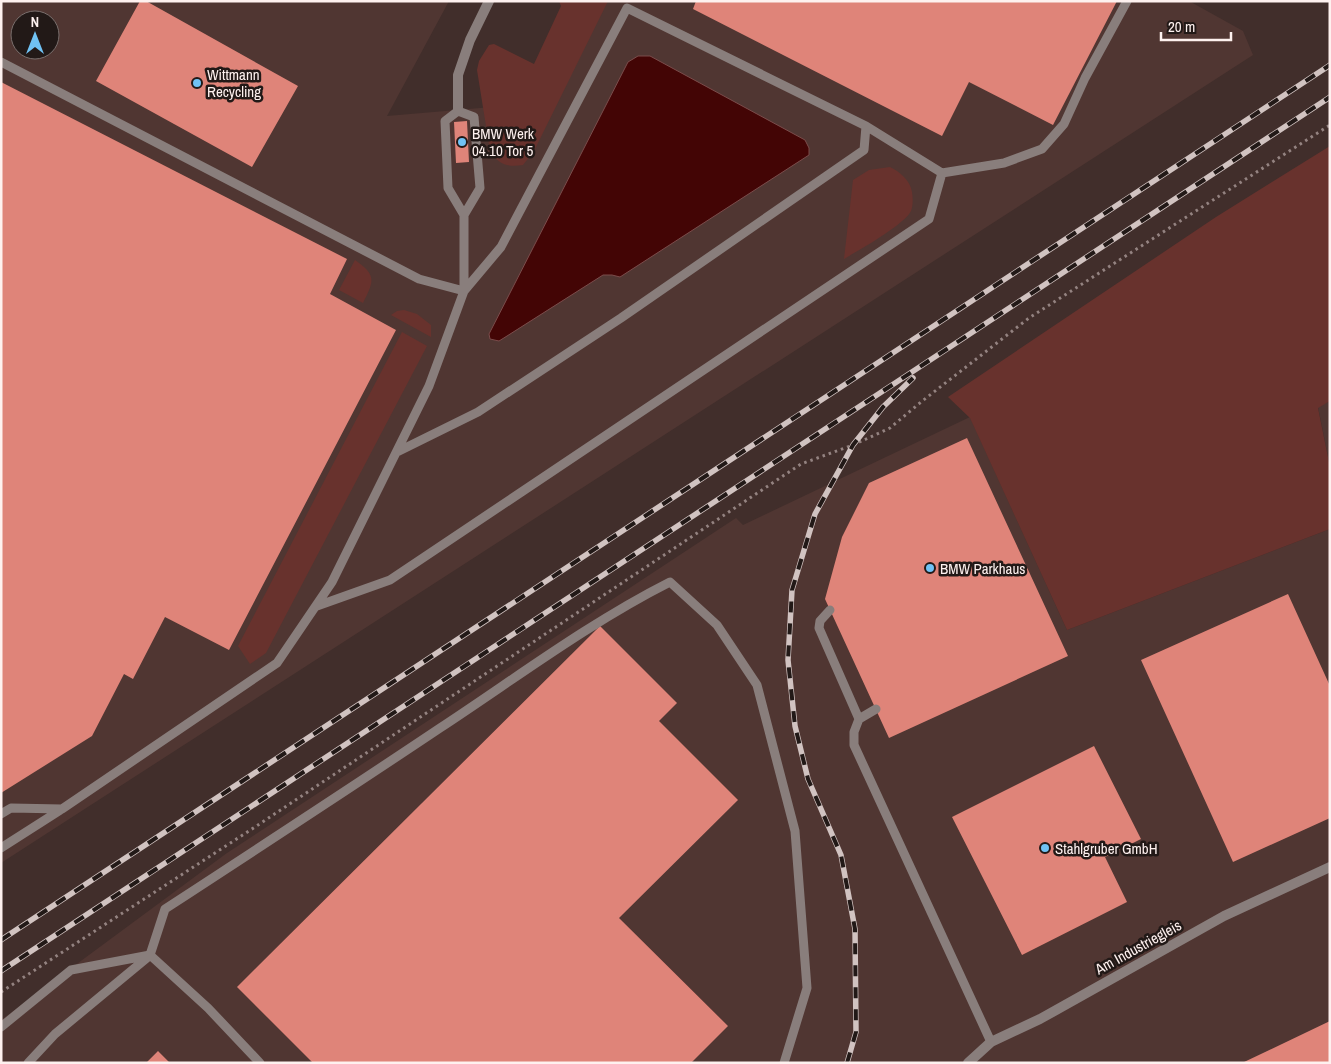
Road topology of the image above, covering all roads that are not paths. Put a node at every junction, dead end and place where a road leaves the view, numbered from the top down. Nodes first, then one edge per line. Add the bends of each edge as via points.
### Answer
1 (489, 1) edge
2 (1127, 1) edge
3 (629, 5) edge
4 (1, 62) edge
5 (458, 111) junction
6 (866, 126) junction
7 (942, 173) junction
8 (464, 215) junction
9 (464, 291) junction
10 (397, 452) junction
11 (317, 606) junction
12 (830, 610) dead end
13 (876, 709) dead end
14 (859, 719) junction
15 (62, 809) junction
16 (1, 814) edge
17 (1, 848) edge
18 (1330, 866) edge
19 (150, 955) junction
20 (1, 1027) edge
21 (991, 1042) junction
22 (28, 1063) edge
23 (260, 1063) edge
24 (784, 1063) edge
25 (968, 1063) edge

1 - 5 street via 458,75
2 - 7 lane via 1064,124 1042,149 1004,163
3 - 6 lane
3 - 9 lane via 501,247
4 - 9 lane via 419,279
5 - 8 lane via 445,120 445,144 448,188
5 - 8 lane via 474,117 480,188
6 - 7 lane
6 - 10 lane via 864,150 840,167 478,412
7 - 11 lane via 929,219 390,580
8 - 9 lane
9 - 10 lane via 429,386
10 - 11 lane
11 - 15 lane via 278,663
12 - 14 lane via 820,621 819,628
13 - 14 lane
14 - 21 lane via 854,745
15 - 16 lane via 11,808
15 - 17 lane
18 - 21 street, Am Industriegleis via 1224,916 1040,1019
19 - 20 lane via 71,970
19 - 22 lane via 56,1034
19 - 23 lane via 208,1008
19 - 24 lane via 165,909 571,639 670,582 717,625 757,686 795,830 808,988
21 - 25 street, Am Industriegleis

